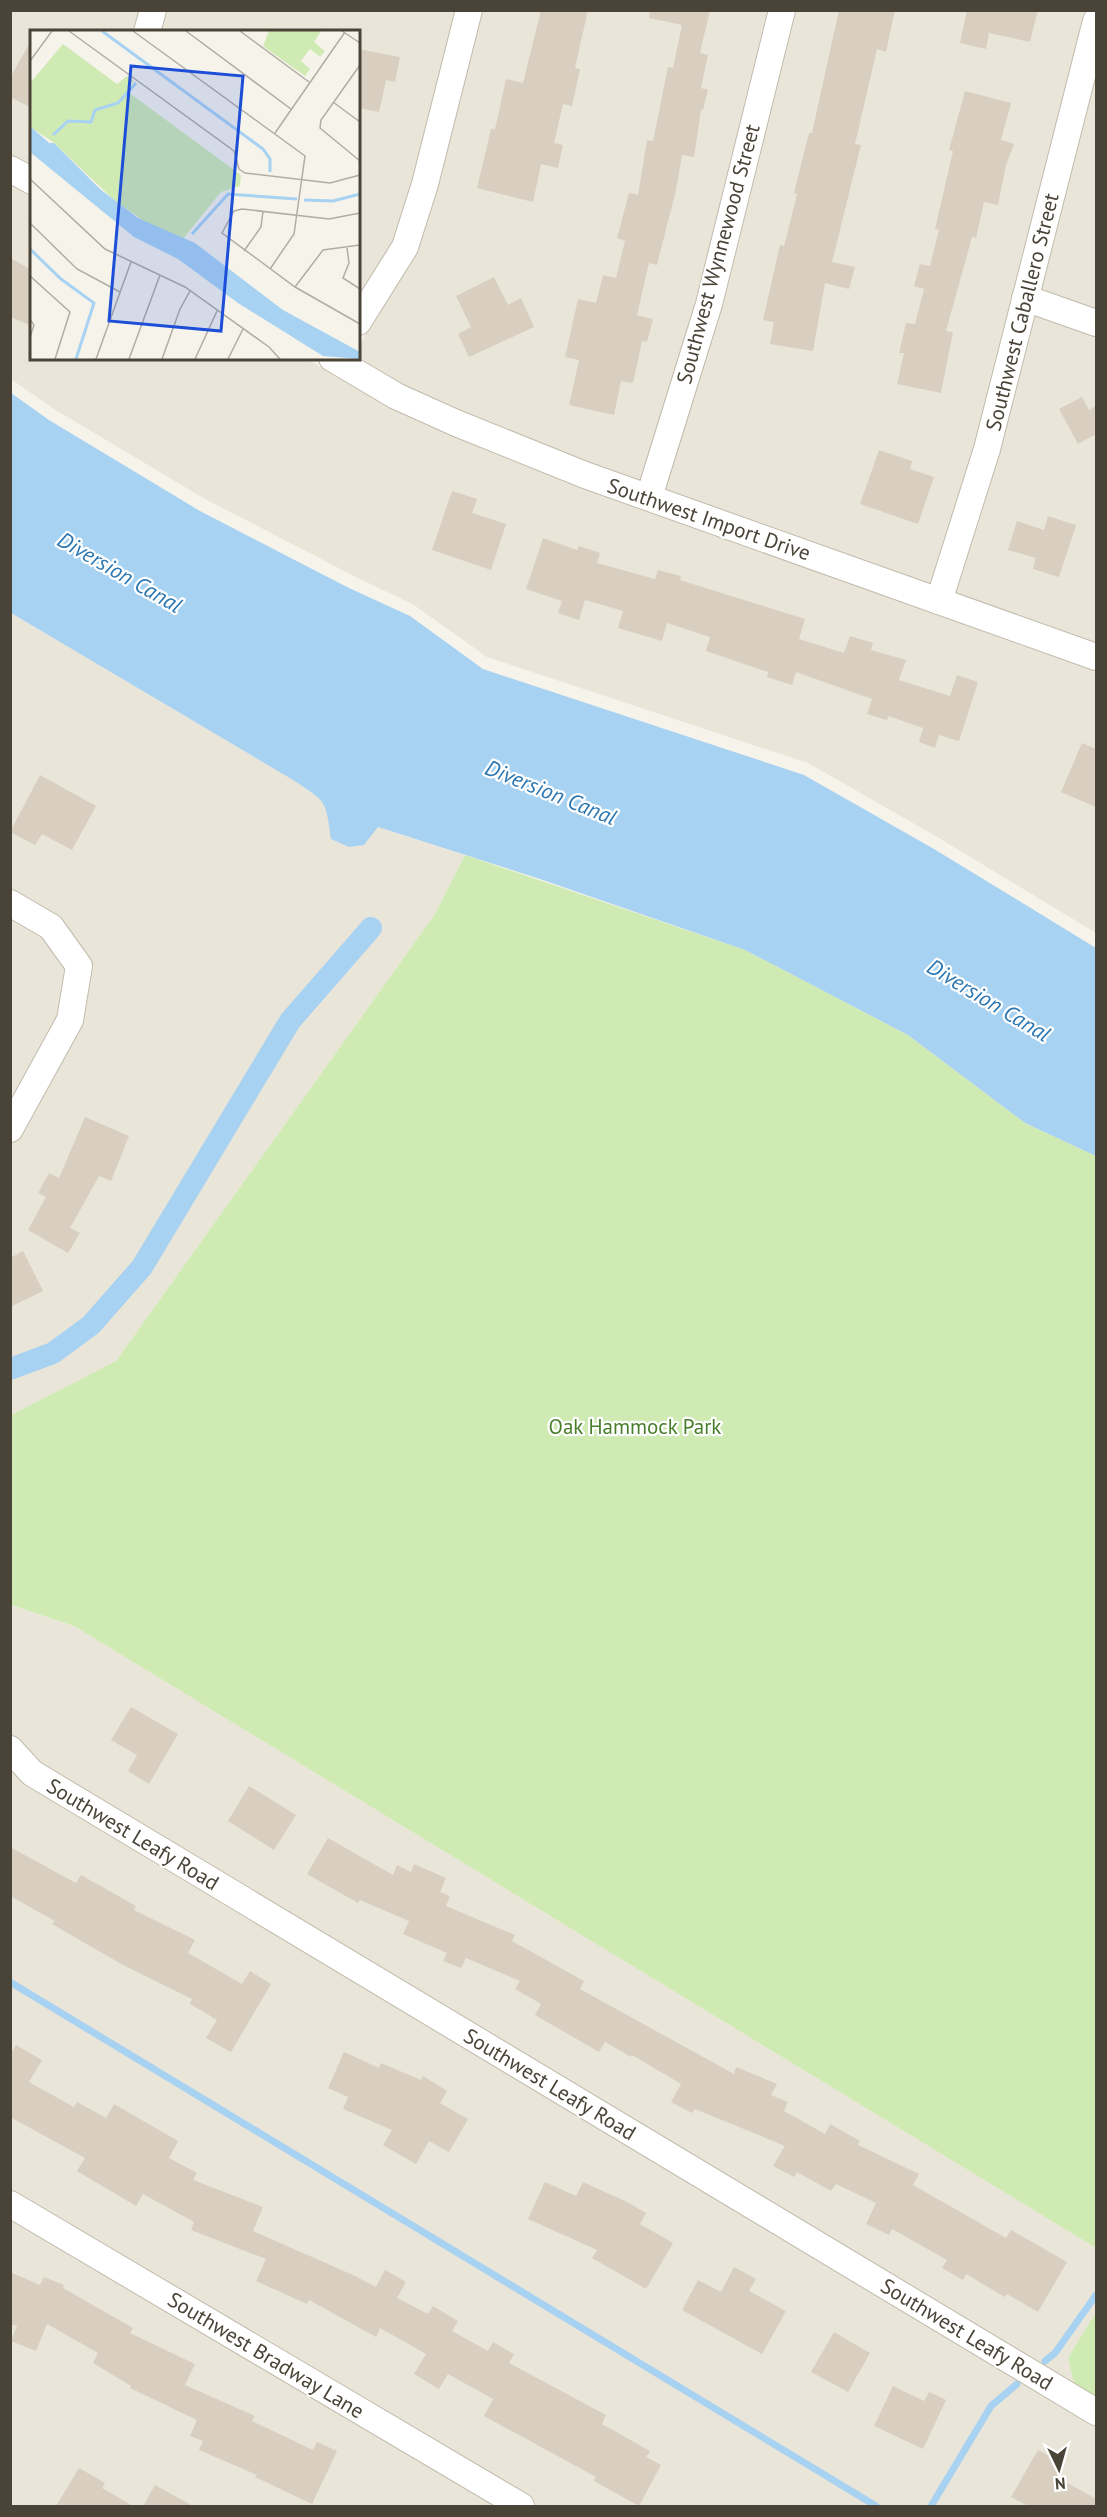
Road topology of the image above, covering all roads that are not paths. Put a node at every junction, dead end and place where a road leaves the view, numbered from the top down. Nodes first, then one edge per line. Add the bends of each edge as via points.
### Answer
1 (153, 10) edge
2 (469, 10) edge
3 (782, 10) edge
4 (1096, 21) edge
5 (148, 30) edge
6 (10, 169) edge
7 (30, 180) edge
8 (1025, 298) junction
9 (360, 319) edge
10 (1096, 323) edge
11 (336, 360) edge
12 (649, 496) junction
13 (939, 601) junction
14 (1096, 657) edge
15 (10, 903) edge
16 (10, 1129) edge
17 (10, 1749) edge
18 (10, 2204) edge
19 (1096, 2412) edge
20 (520, 2506) edge

1 - 5 street
2 - 9 street via 405,247
3 - 12 street, Southwest Wynnewood Street via 710,304
4 - 8 street, Southwest Caballero Street
6 - 7 street
8 - 10 street
8 - 13 street, Southwest Caballero Street via 987,449
11 - 12 street, Southwest Import Drive via 396,396 456,423 585,476
12 - 13 street, Southwest Import Drive
13 - 14 street, Southwest Import Drive
15 - 16 street via 51,927 79,966 70,1020
17 - 19 street, Southwest Leafy Road via 32,1773
18 - 20 street, Southwest Bradway Lane

